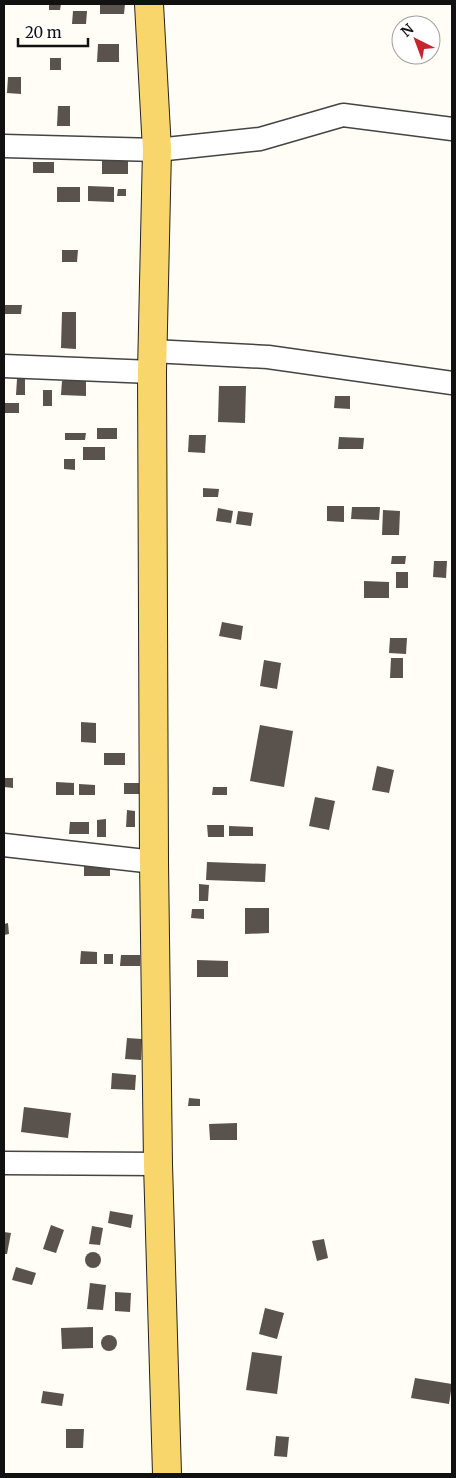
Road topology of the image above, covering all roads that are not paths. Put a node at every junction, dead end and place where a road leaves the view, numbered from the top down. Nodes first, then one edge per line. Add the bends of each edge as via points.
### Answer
1 (149, 4) edge
2 (452, 129) edge
3 (4, 146) edge
4 (157, 150) junction
5 (152, 361) junction
6 (4, 366) edge
7 (452, 383) edge
8 (4, 845) edge
9 (154, 862) junction
10 (4, 1163) edge
11 (158, 1164) junction
12 (167, 1474) edge

1 - 4 main road
2 - 4 street via 343,115 260,139
3 - 4 street
4 - 5 main road
5 - 6 street
5 - 7 street via 268,357
5 - 9 main road
8 - 9 street
9 - 11 main road
10 - 11 street
11 - 12 main road

